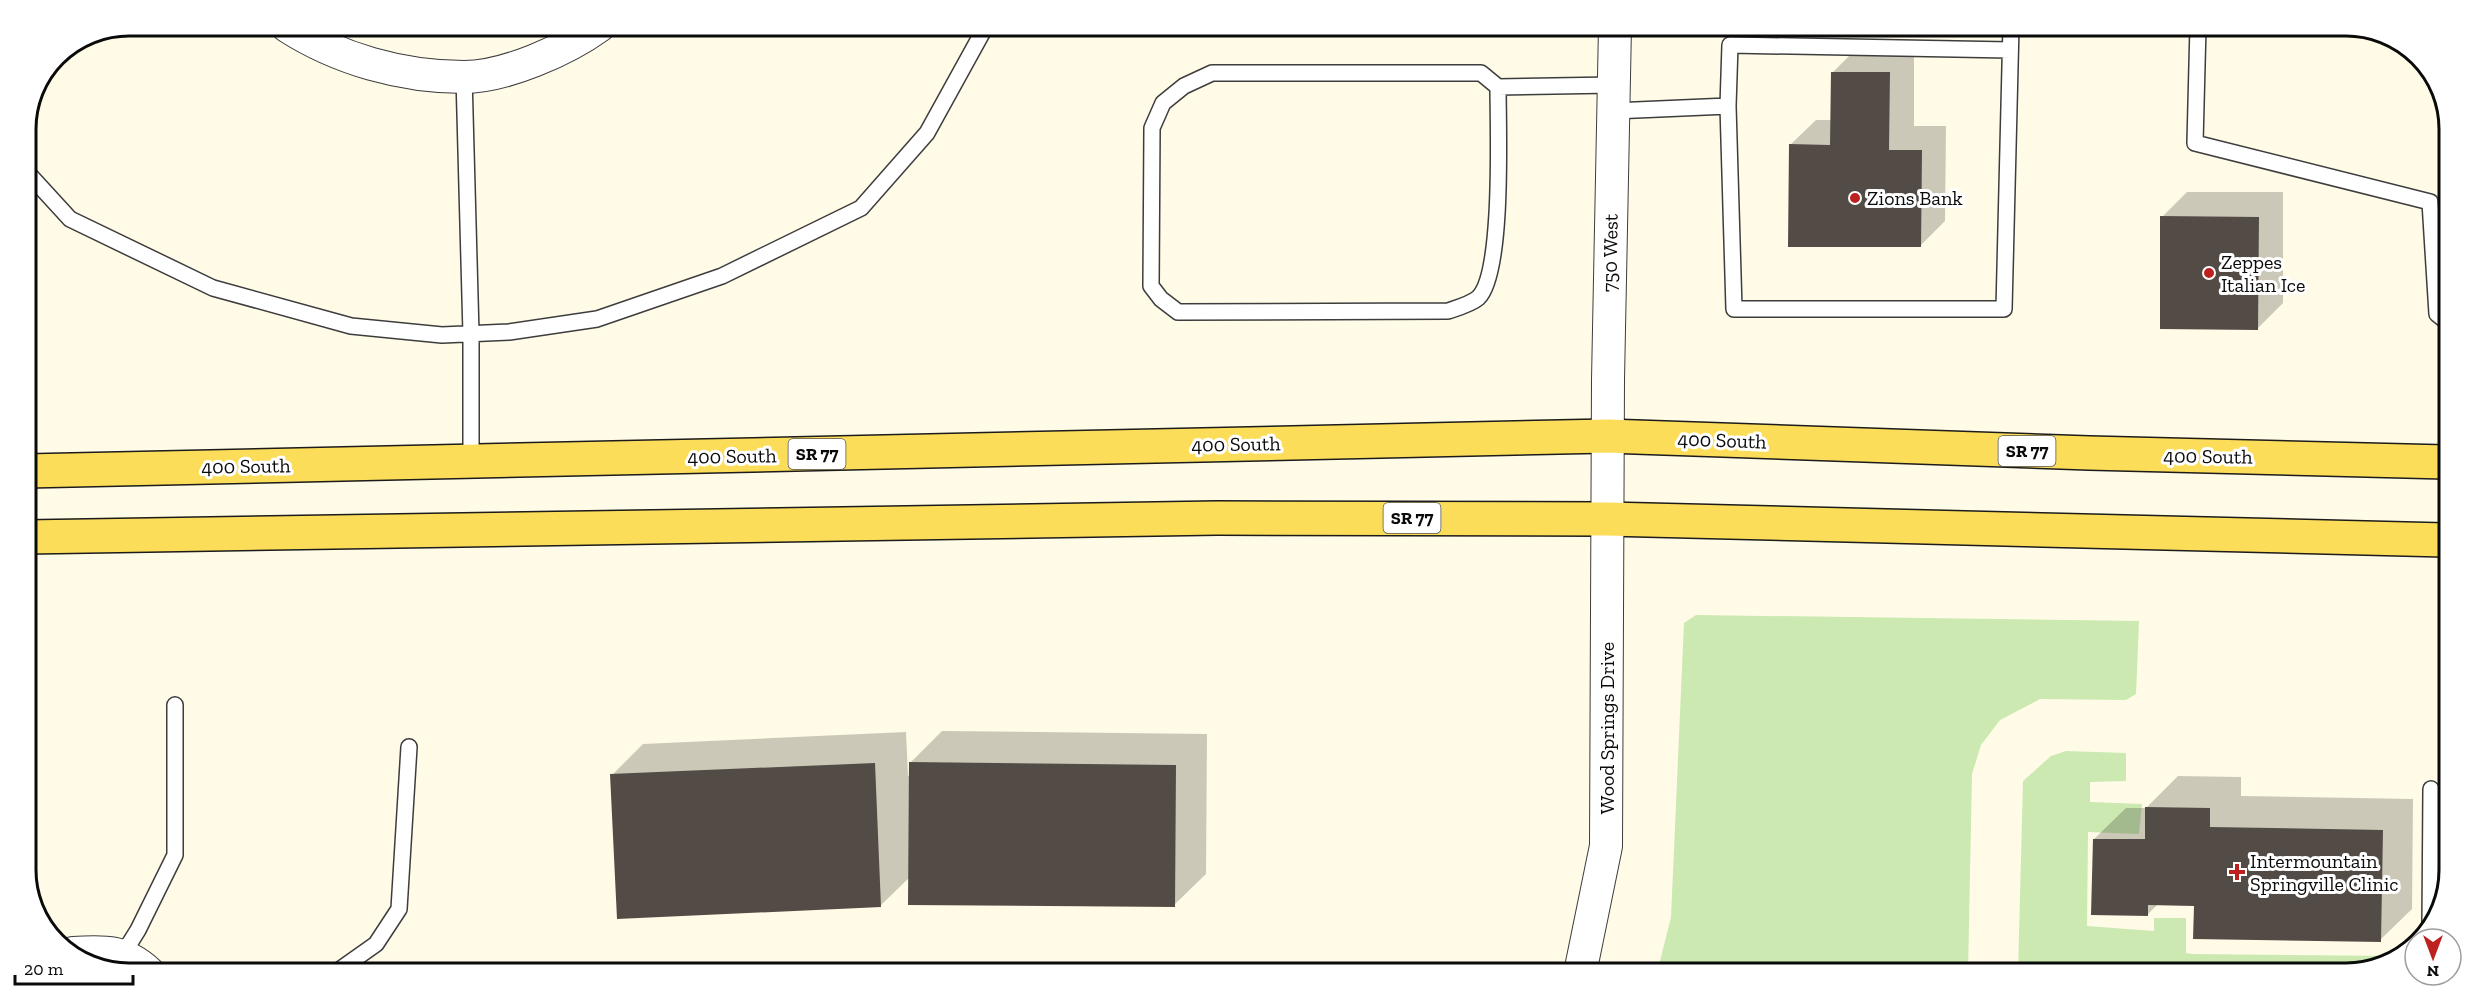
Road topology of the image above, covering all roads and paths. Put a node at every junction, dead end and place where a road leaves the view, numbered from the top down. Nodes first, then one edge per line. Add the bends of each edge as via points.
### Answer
1 (304, 36) edge
2 (581, 36) edge
3 (980, 36) edge
4 (1615, 36) edge
5 (2010, 36) edge
6 (2198, 36) edge
7 (2010, 50) junction
8 (464, 77) junction
9 (1498, 87) junction
10 (1613, 98) junction
11 (1728, 106) junction
12 (36, 182) edge
13 (2439, 316) edge
14 (471, 334) junction
15 (1607, 436) junction
16 (471, 461) junction
17 (2439, 462) edge
18 (36, 471) edge
19 (1608, 480) joint
20 (1607, 519) junction
21 (36, 537) edge
22 (2439, 540) edge
23 (175, 705) dead end
24 (409, 747) dead end
25 (2431, 789) dead end
26 (2430, 909) edge
27 (86, 953) edge
28 (123, 954) junction
29 (137, 963) edge
30 (350, 963) edge
31 (1582, 963) edge

1 - 8 street via 366,62 407,73
2 - 8 street via 512,68
3 - 14 lane via 927,133 861,208 722,276 597,319
4 - 10 street, 750 West
5 - 7 lane
6 - 13 lane via 2195,143 2430,202
7 - 11 lane via 1730,45
7 - 11 lane via 2004,309 1734,309
8 - 14 lane
9 - 9 lane via 1481,74 1212,74 1184,86 1163,103 1152,128 1151,286 1178,312 1448,311 1478,298 1489,278 1496,233
9 - 10 lane
10 - 11 lane
10 - 15 street, 750 West
12 - 14 lane via 70,219 213,288 351,326
14 - 16 lane
15 - 16 main road, 400 South / SR 77
15 - 17 main road, 400 South / SR 77
15 - 19 street, 750 West
16 - 18 main road, 400 South / SR 77
19 - 20 street, Wood Springs Drive
20 - 21 main road, SR 77 via 1217,518
20 - 22 main road, SR 77
20 - 31 street, Wood Springs Drive via 1606,846
23 - 28 lane via 175,855
24 - 30 lane via 399,909 376,944
25 - 26 lane
27 - 28 street
28 - 29 street

